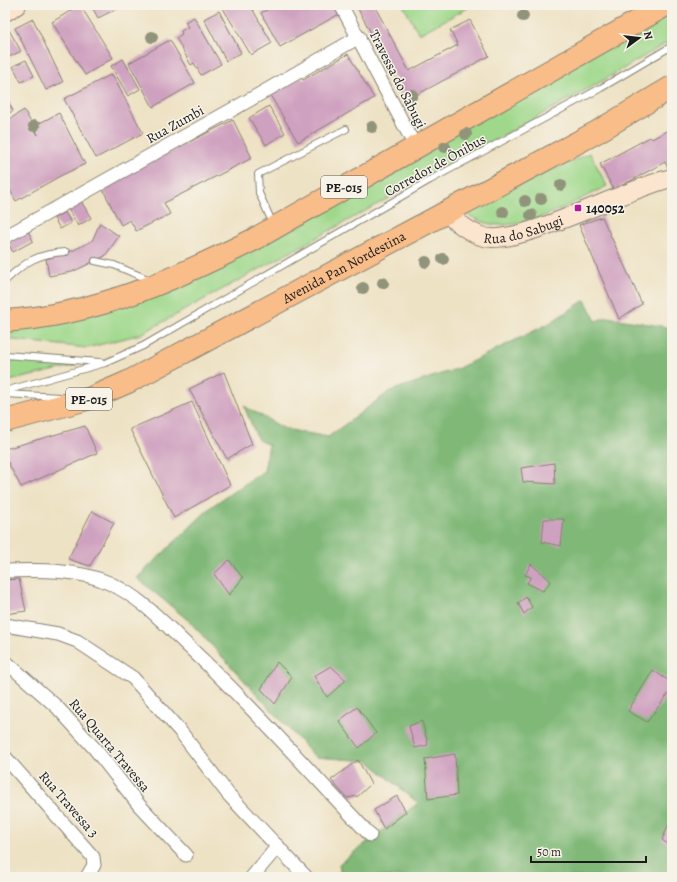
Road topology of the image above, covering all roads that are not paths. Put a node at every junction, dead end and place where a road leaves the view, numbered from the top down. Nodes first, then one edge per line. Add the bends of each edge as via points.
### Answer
1 (17, 5) edge
2 (341, 5) edge
3 (656, 8) edge
4 (5, 12) edge
5 (359, 37) junction
6 (672, 46) edge
7 (672, 87) edge
8 (346, 129) dead end
9 (415, 146) junction
10 (672, 178) edge
11 (446, 213) junction
12 (274, 228) junction
13 (5, 236) edge
14 (66, 252) dead end
15 (95, 261) dead end
16 (5, 281) edge
17 (159, 284) junction
18 (5, 321) edge
19 (5, 355) edge
20 (105, 363) junction
21 (5, 393) edge
22 (91, 398) junction
23 (5, 421) edge
24 (5, 571) edge
25 (5, 625) edge
26 (5, 660) edge
27 (5, 757) edge
28 (370, 834) dead end
29 (278, 846) junction
30 (186, 855) dead end
31 (87, 877) edge
32 (252, 877) edge
33 (306, 877) edge

1 - 4 street
2 - 5 street, Travessa do Sabugi
3 - 9 highway, PE-015
5 - 9 street, Travessa do Sabugi
5 - 13 street, Rua Zumbi
6 - 20 lane, Corredor de Ônibus via 601,88 430,180 185,323
7 - 11 highway, Avenida Pan Nordestina / PE-015 via 597,132
8 - 12 lane via 258,174 259,193
9 - 12 highway, PE-015
10 - 11 street, Rua do Sabugi via 510,237 485,237 462,226
11 - 22 highway, Avenida Pan Nordestina / PE-015 via 168,362
12 - 17 highway, PE-015 via 217,258
14 - 16 lane via 42,255 23,264
15 - 17 lane via 114,265
17 - 18 highway, PE-015 via 126,297 59,315
19 - 20 lane, Corredor de Ônibus
20 - 21 lane, Corredor de Ônibus
21 - 22 lane, Corredor de Ônibus
22 - 23 highway, Avenida Pan Nordestina / PE-015
24 - 28 street via 38,570 91,577 110,583 134,598 210,666
25 - 29 street via 58,634 77,641 133,678 180,730 228,794
26 - 30 street, Rua Quarta Travessa via 58,707 95,749 139,806
27 - 31 street, Rua Travessa 3 via 93,857 94,865
29 - 32 street
29 - 33 street

